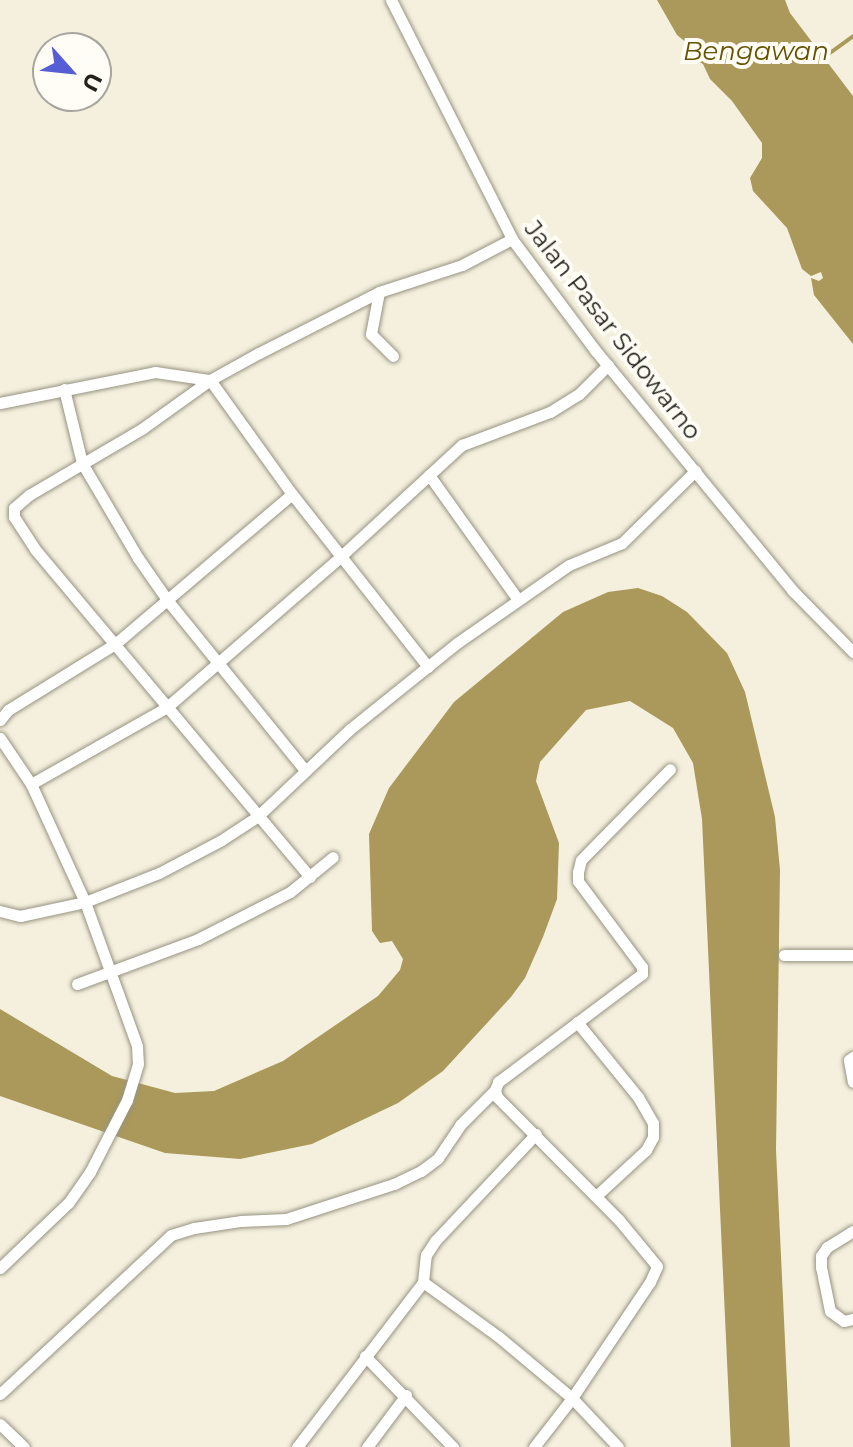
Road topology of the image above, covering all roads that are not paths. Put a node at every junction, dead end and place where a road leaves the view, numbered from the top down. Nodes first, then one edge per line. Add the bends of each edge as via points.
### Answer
1 (391, 0) edge
2 (512, 239) junction
3 (379, 292) junction
4 (393, 356) dead end
5 (608, 365) junction
6 (210, 380) junction
7 (64, 389) junction
8 (0, 403) edge
9 (82, 463) junction
10 (695, 471) junction
11 (429, 475) junction
12 (292, 494) junction
13 (340, 557) junction
14 (518, 600) junction
15 (168, 601) junction
16 (115, 644) junction
17 (853, 652) edge
18 (218, 661) junction
19 (428, 667) junction
20 (167, 707) junction
21 (0, 720) edge
22 (0, 738) edge
23 (670, 769) dead end
24 (305, 770) junction
25 (31, 784) junction
26 (258, 816) junction
27 (333, 857) dead end
28 (310, 877) junction
29 (85, 902) junction
30 (0, 911) edge
31 (784, 955) dead end
32 (853, 955) edge
33 (110, 974) junction
34 (77, 984) dead end
35 (577, 1022) junction
36 (853, 1057) edge
37 (853, 1082) edge
38 (495, 1090) junction
39 (536, 1134) junction
40 (596, 1196) junction
41 (853, 1231) edge
42 (0, 1268) edge
43 (423, 1282) junction
44 (853, 1319) edge
45 (365, 1356) junction
46 (0, 1394) edge
47 (406, 1395) junction
48 (572, 1398) junction
49 (0, 1424) edge
50 (301, 1445) edge
51 (24, 1447) edge
52 (367, 1447) edge
53 (453, 1447) edge
54 (534, 1447) edge
55 (618, 1447) edge

1 - 2 street, Jalan Pasar Sidowarno
2 - 3 street via 462,265
2 - 5 street, Jalan Pasar Sidowarno
3 - 4 street via 371,334
3 - 6 street
5 - 10 street, Jalan Pasar Sidowarno
5 - 11 street via 579,394 550,412 462,445
6 - 7 street via 155,372
6 - 9 street
6 - 12 street
7 - 8 street
7 - 9 street
9 - 15 street
9 - 16 street via 29,495 14,508 14,517
10 - 14 street via 622,543 569,565
10 - 17 street, Jalan Pasar Sidowarno via 793,591
11 - 13 street
11 - 14 street
12 - 13 street
12 - 15 street
13 - 18 street
13 - 19 street
14 - 19 street
15 - 16 street
15 - 18 street
16 - 20 street
16 - 21 street
18 - 20 street
18 - 24 street
19 - 24 street
20 - 25 street
20 - 26 street
22 - 25 street
23 - 35 street via 581,860 578,881 642,967 638,979
24 - 26 street
25 - 29 street
26 - 28 street
26 - 29 street via 159,873
27 - 28 street
28 - 33 street via 198,939
29 - 30 street via 20,916
29 - 33 street
31 - 32 street
33 - 34 street
33 - 42 street via 137,1046 138,1064 127,1100 68,1203
35 - 38 street via 498,1082
35 - 40 street via 653,1123 646,1150
36 - 37 street
38 - 39 street
38 - 46 street via 460,1125 438,1158 394,1184 300,1216 171,1235
39 - 40 street
39 - 43 street via 435,1241 426,1255
40 - 48 street via 657,1266
41 - 44 street via 827,1247 821,1267 830,1311 844,1321
43 - 45 street
43 - 48 street
45 - 47 street
45 - 50 street
47 - 52 street
47 - 53 street
48 - 54 street
48 - 55 street
49 - 51 street

